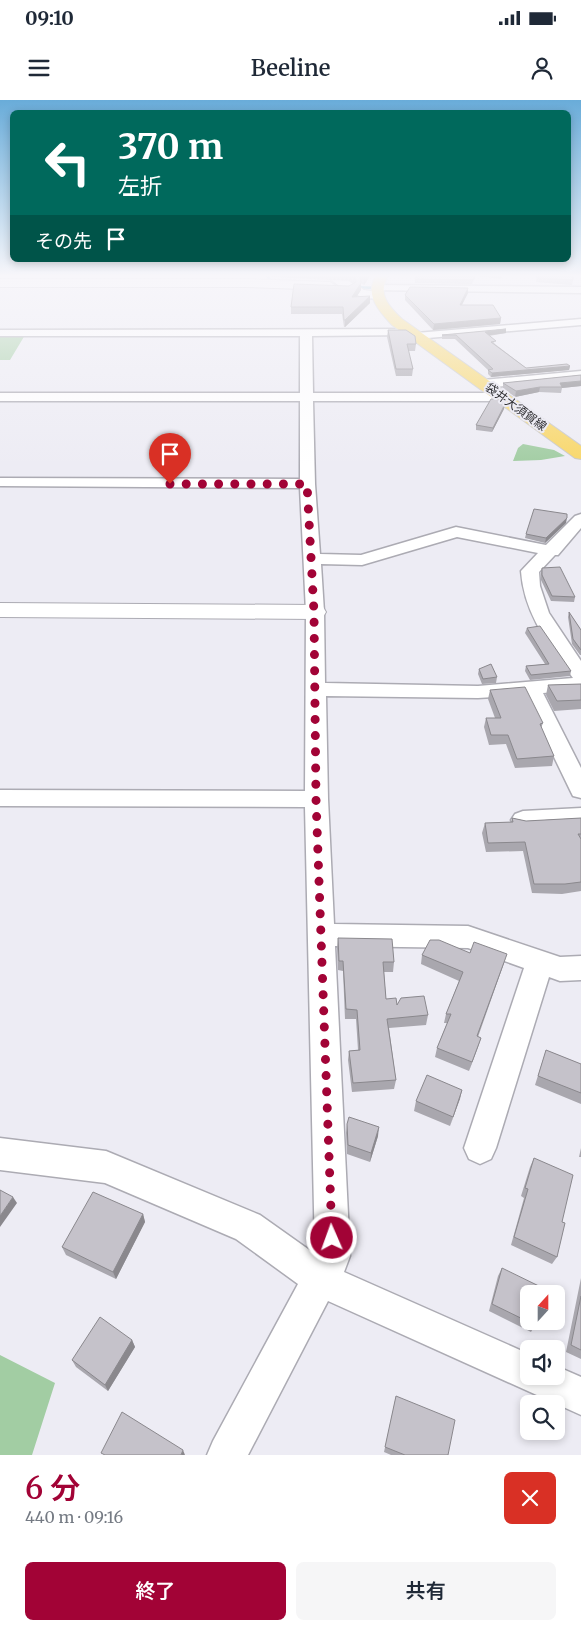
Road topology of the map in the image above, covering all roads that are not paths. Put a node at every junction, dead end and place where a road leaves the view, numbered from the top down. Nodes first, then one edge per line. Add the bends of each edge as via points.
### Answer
1 (306, 339) edge
2 (421, 339) edge
3 (581, 375) edge
4 (483, 384) junction
5 (0, 396) edge
6 (306, 397) junction
7 (501, 397) junction
8 (581, 454) edge
9 (0, 482) edge
10 (307, 484) junction
11 (581, 519) edge
12 (552, 550) junction
13 (311, 559) junction
14 (0, 610) edge
15 (314, 612) junction
16 (581, 676) edge
17 (581, 684) edge
18 (315, 689) junction
19 (531, 689) junction
20 (581, 790) edge
21 (0, 798) edge
22 (316, 799) junction
23 (581, 816) edge
24 (523, 820) edge
25 (321, 935) junction
26 (540, 962) junction
27 (581, 968) edge
28 (480, 1148) dead end
29 (0, 1154) edge
30 (322, 1280) junction
31 (520, 1369) edge
32 (556, 1385) edge
33 (581, 1396) edge
34 (227, 1455) edge

1 - 6 street
2 - 4 main road, 袋井大須賀線
3 - 4 street
4 - 7 main road, 袋井大須賀線
5 - 6 street
6 - 7 street
6 - 10 street
7 - 8 main road, 袋井大須賀線
9 - 10 street
10 - 13 street
11 - 12 street
12 - 13 street via 456,532 362,560
12 - 16 street via 530,570 530,580 538,610
13 - 15 street
14 - 15 street
15 - 18 street
17 - 19 street
18 - 19 street via 444,692
18 - 22 street
19 - 20 street
21 - 22 street
22 - 25 street
23 - 24 street
25 - 26 street via 468,937
25 - 30 street via 333,1256
26 - 27 street via 560,969
26 - 28 street
29 - 30 street via 106,1167 248,1227
30 - 31 street
30 - 34 street
32 - 33 street

